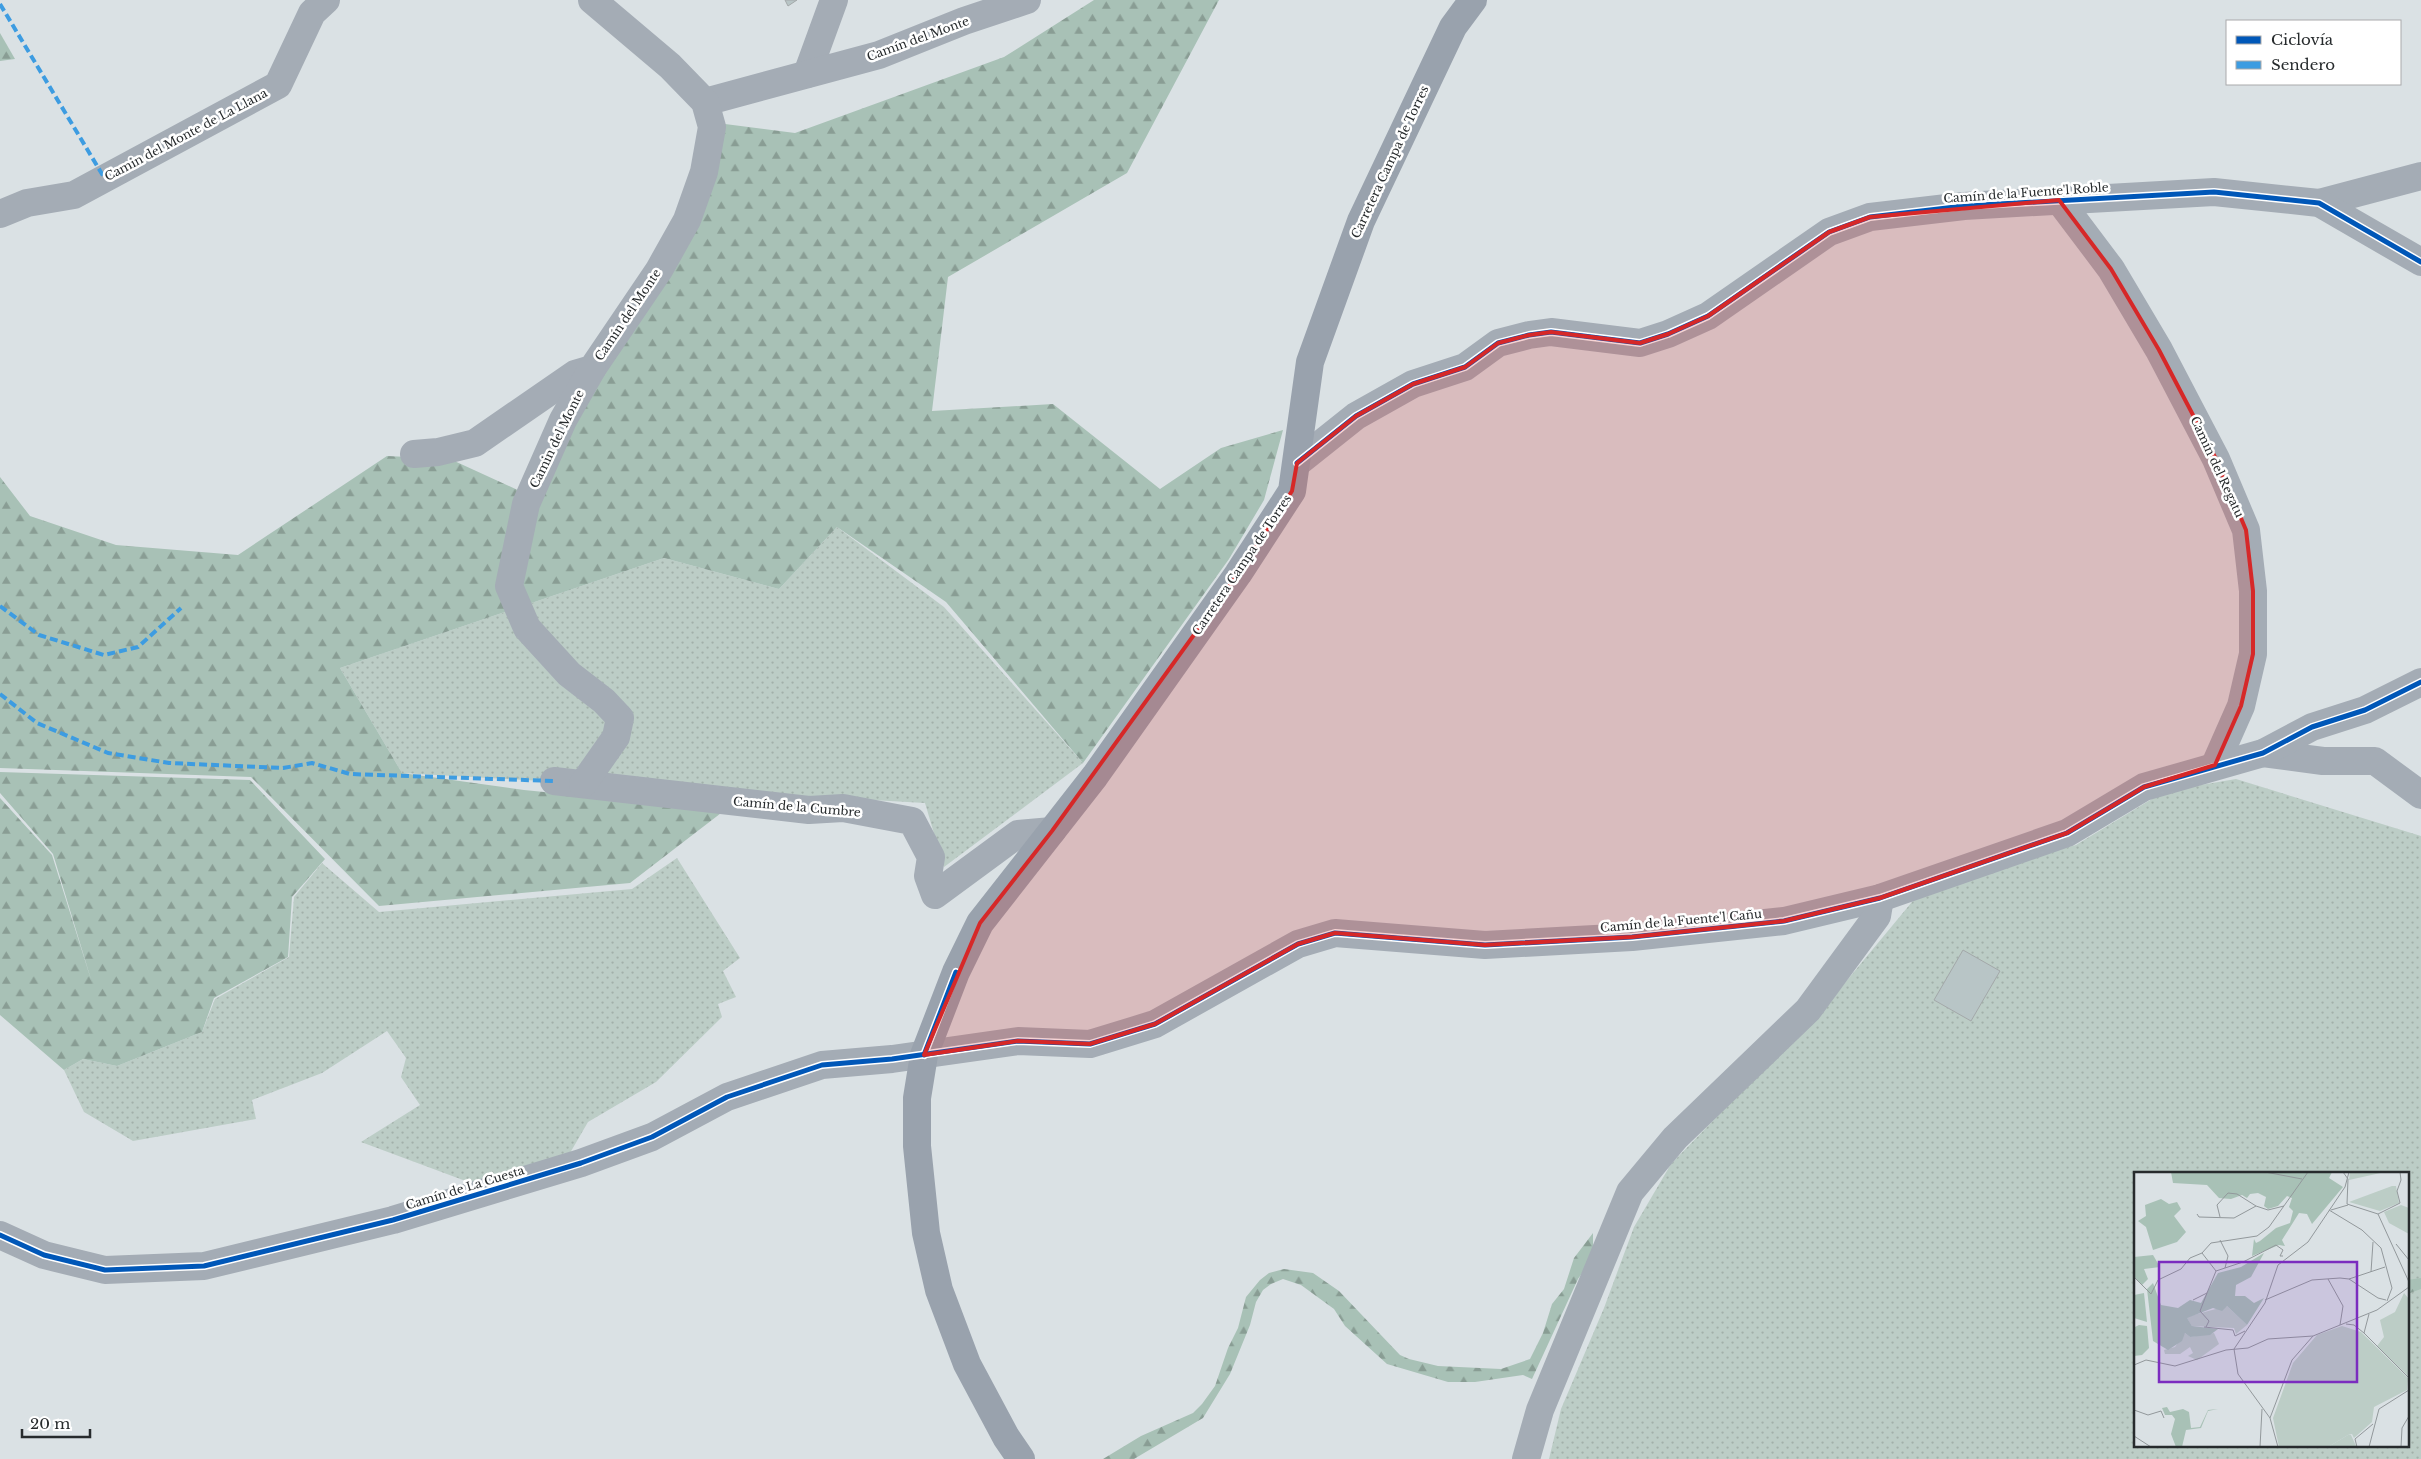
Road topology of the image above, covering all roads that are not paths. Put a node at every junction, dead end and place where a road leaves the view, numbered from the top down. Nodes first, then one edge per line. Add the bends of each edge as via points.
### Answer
1 (326, 0) edge
2 (592, 0) edge
3 (834, 0) edge
4 (1027, 0) edge
5 (1472, 0) edge
6 (807, 74) junction
7 (705, 102) junction
8 (2421, 176) edge
9 (2059, 200) junction
10 (2319, 204) junction
11 (0, 214) edge
12 (2421, 262) edge
13 (592, 369) junction
14 (414, 454) dead end
15 (1297, 463) junction
16 (2421, 682) edge
17 (2263, 753) junction
18 (2215, 765) junction
19 (554, 781) dead end
20 (584, 784) junction
21 (2421, 794) edge
22 (1052, 831) junction
23 (1880, 898) junction
24 (924, 1055) junction
25 (0, 1235) edge
26 (1021, 1459) edge
27 (1526, 1459) edge

1 - 11 street, Camin del Monte de La Llana via 312,13 278,85 74,194 27,203
2 - 7 street via 670,66
3 - 6 street
4 - 6 street, Camín del Monte via 879,55
5 - 15 street, Carretera Campa de Torres via 1453,27 1361,221 1310,362
6 - 7 street, Camín del Monte
7 - 13 street, Camín del Monte via 712,127 704,172 687,220 659,270
8 - 10 street
9 - 10 street, Camín de la Fuente'l Roble via 2214,192
9 - 15 street, Camín de la Fuente'l Roble via 1964,206 1870,217 1828,232 1708,316 1640,343 1551,332 1498,343 1465,367 1413,384 1356,416
9 - 18 street, Camín del Regatu via 2111,269 2159,350 2216,459 2246,530 2253,592 2252,654 2241,706
10 - 12 street, Camín de la Fuente'l Roble
13 - 14 street, Camín del Monte via 575,374 475,443
13 - 20 street, Camin del Monte via 563,420 526,504 509,586 527,628 569,674 620,718 616,737
15 - 22 street, Carretera Campa de Torres via 1292,491 1243,566 1096,776
16 - 17 street, Camín de la Fuente'l Cañu via 2365,710 2312,727
17 - 18 street, Camín de la Fuente'l Cañu
17 - 21 street via 2323,761 2375,761
18 - 23 street, Camín de la Fuente'l Cañu via 2144,787 2067,833
19 - 20 street, Camín de la Cumbre
20 - 22 street, Camín de la Cumbre via 809,810 843,808 912,821 931,857 928,876 935,895 1018,834
22 - 24 street, Carretera Campa de Torres via 980,923 956,972
23 - 24 street, Camín de la Fuente'l Cañu via 1784,921 1632,938 1485,944 1335,933 1298,944 1155,1024 1090,1044 1018,1040
23 - 27 street via 1877,916 1808,1010 1675,1138 1630,1192 1540,1410
24 - 25 street, Camín de La Cuesta via 822,1065 727,1097 652,1137 581,1163 393,1220 204,1266 105,1270 44,1255
24 - 26 street, Carretera Campa de Torres via 917,1098 917,1146 926,1233 939,1290 967,1364

